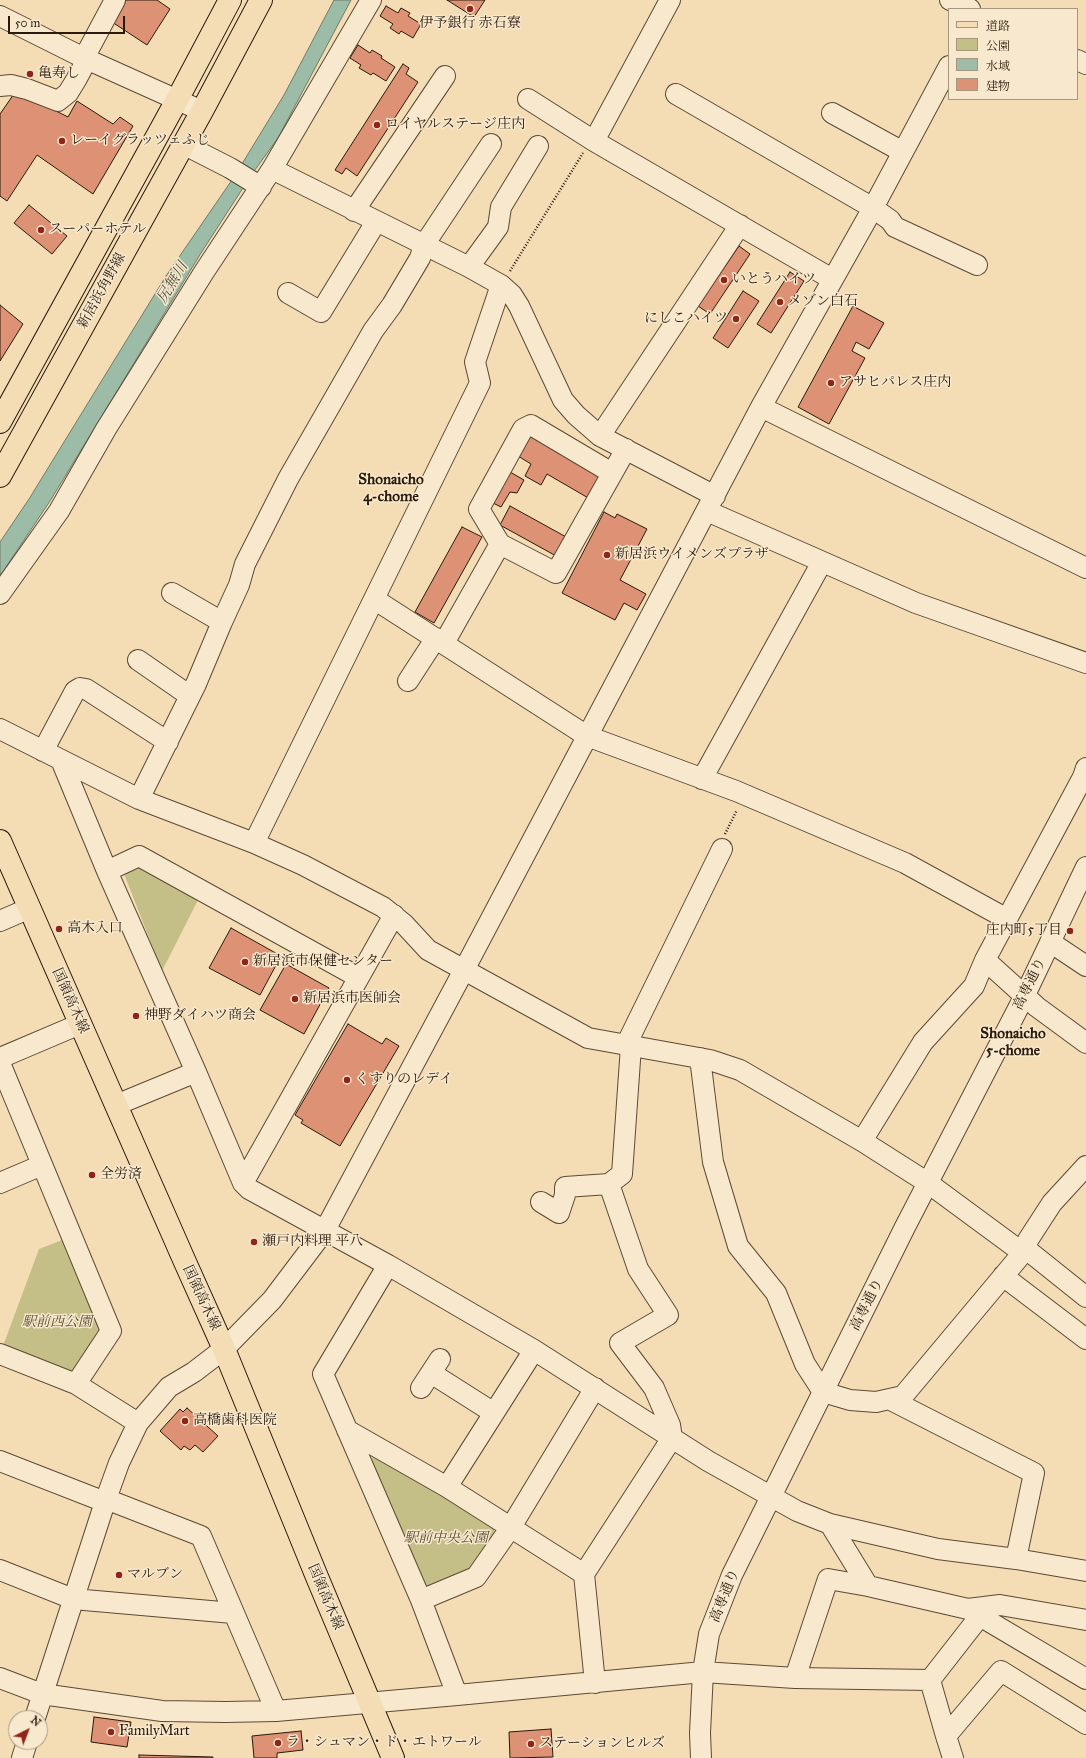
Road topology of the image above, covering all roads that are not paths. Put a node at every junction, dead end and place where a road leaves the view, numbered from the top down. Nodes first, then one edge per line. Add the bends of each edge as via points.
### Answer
1 (115, 0) edge
2 (230, 0) edge
3 (261, 0) edge
4 (371, 0) edge
5 (670, 0) edge
6 (950, 0) edge
7 (968, 8) edge
8 (0, 16) edge
9 (84, 58) junction
10 (948, 68) edge
11 (444, 76) dead end
12 (0, 86) edge
13 (676, 94) dead end
14 (528, 99) dead end
15 (177, 100) junction
16 (202, 111) junction
17 (832, 113) dead end
18 (592, 140) junction
19 (183, 144) junction
20 (491, 144) dead end
21 (538, 146) dead end
22 (903, 152) junction
23 (272, 169) junction
24 (258, 185) junction
25 (872, 208) junction
26 (354, 211) junction
27 (376, 222) junction
28 (740, 225) junction
29 (424, 245) junction
30 (977, 265) dead end
31 (469, 267) junction
32 (832, 279) junction
33 (501, 285) junction
34 (288, 293) dead end
35 (761, 407) junction
36 (0, 422) edge
37 (600, 436) junction
38 (626, 449) junction
39 (612, 473) junction
40 (0, 476) edge
41 (711, 503) junction
42 (500, 544) junction
43 (822, 562) junction
44 (1086, 568) edge
45 (172, 593) dead end
46 (0, 594) edge
47 (374, 599) junction
48 (222, 622) junction
49 (440, 641) junction
50 (138, 660) dead end
51 (1086, 663) edge
52 (408, 681) dead end
53 (190, 696) junction
54 (0, 729) edge
55 (587, 736) junction
56 (168, 742) junction
57 (43, 751) junction
58 (61, 760) junction
59 (1086, 768) edge
60 (702, 779) junction
61 (139, 799) junction
62 (0, 841) edge
63 (254, 843) junction
64 (722, 849) road end
65 (1086, 867) edge
66 (107, 871) junction
67 (30, 908) junction
68 (394, 915) junction
69 (1007, 919) junction
70 (0, 921) edge
71 (1050, 942) junction
72 (985, 960) junction
73 (1086, 966) edge
74 (464, 970) junction
75 (358, 978) junction
76 (1025, 995) junction
77 (80, 1024) junction
78 (1086, 1043) edge
79 (628, 1045) junction
80 (0, 1058) edge
81 (700, 1058) junction
82 (0, 1063) edge
83 (196, 1072) junction
84 (116, 1105) junction
85 (862, 1141) junction
86 (42, 1165) junction
87 (1086, 1166) edge
88 (0, 1183) edge
89 (243, 1183) junction
90 (928, 1183) junction
91 (609, 1184) junction
92 (541, 1202) dead end
93 (325, 1230) junction
94 (1024, 1251) junction
95 (388, 1265) junction
96 (1003, 1276) junction
97 (1086, 1298) edge
98 (1086, 1339) edge
99 (224, 1349) junction
100 (534, 1350) junction
101 (0, 1354) edge
102 (431, 1374) dead end
103 (76, 1384) junction
104 (594, 1388) junction
105 (823, 1392) junction
106 (889, 1399) junction
107 (494, 1413) junction
108 (138, 1423) junction
109 (347, 1430) junction
110 (672, 1438) junction
111 (0, 1461) edge
112 (447, 1487) junction
113 (770, 1496) junction
114 (105, 1500) junction
115 (830, 1524) junction
116 (511, 1527) junction
117 (1016, 1559) junction
118 (0, 1570) edge
119 (1086, 1571) edge
120 (584, 1574) junction
121 (868, 1586) junction
122 (73, 1599) junction
123 (421, 1600) junction
124 (233, 1613) junction
125 (974, 1613) junction
126 (1086, 1620) edge
127 (703, 1672) junction
128 (0, 1678) edge
129 (795, 1678) junction
130 (1086, 1679) edge
131 (930, 1680) junction
132 (595, 1683) junction
133 (42, 1694) junction
134 (457, 1695) junction
135 (370, 1702) junction
136 (37, 1710) edge
137 (276, 1711) junction
138 (1086, 1724) edge
139 (946, 1736) junction
140 (393, 1758) edge
141 (701, 1758) edge
142 (953, 1758) edge

1 - 9 street
2 - 15 main road, 新居浜角野線
3 - 16 main road, 新居浜角野線
4 - 23 street
5 - 18 street
6 - 7 street
8 - 9 street
9 - 12 street via 83,67 76,80 68,93 58,101 27,89 11,85
9 - 15 street
10 - 22 street
11 - 26 street
13 - 25 street
14 - 18 street
15 - 16 street
15 - 36 main road, 新居浜角野線
16 - 19 main road, 新居浜角野線
17 - 22 street
18 - 28 street
19 - 24 street
19 - 40 main road, 新居浜角野線
20 - 29 street
21 - 31 street via 501,207 498,226
22 - 25 street
23 - 24 street
23 - 26 street
24 - 46 street via 106,429 59,511
25 - 30 street via 890,220 895,227
25 - 32 street
26 - 27 street
27 - 29 street
27 - 34 street via 321,312
28 - 32 street
28 - 37 street
29 - 31 street
29 - 48 street via 420,258 373,331 288,479 245,564 239,585
31 - 33 street
32 - 35 street
33 - 37 street via 519,306 563,400 576,416
33 - 47 street via 475,362 480,383
35 - 41 street
35 - 44 street
37 - 38 street
38 - 39 street
38 - 41 street
39 - 42 street via 556,573
39 - 42 street via 531,425 523,429 479,509
41 - 43 street
41 - 55 street
42 - 49 street
43 - 51 street via 916,603
43 - 60 street
45 - 48 street
47 - 49 street
47 - 63 street
48 - 53 street
49 - 52 street
49 - 55 street
50 - 53 street
53 - 56 street
54 - 57 street
55 - 60 street
55 - 74 street
56 - 57 street via 86,689 80,688 75,691
56 - 61 street
57 - 58 street
58 - 61 street
58 - 66 street
59 - 69 street
60 - 69 street via 905,863
61 - 63 street
62 - 67 main road, 国領高木線
63 - 68 street via 303,865
64 - 79 street
65 - 71 street, 高専通り
66 - 75 street via 139,856
66 - 83 street
67 - 70 street
67 - 77 main road, 国領高木線
68 - 74 street via 428,950
68 - 75 street
69 - 72 street
71 - 73 street
71 - 76 street, 高専通り
72 - 76 street
72 - 85 street via 974,986 923,1042
74 - 79 street via 588,1038
74 - 93 street
75 - 89 street
76 - 78 street
76 - 90 street, 高専通り
77 - 80 street
77 - 84 main road, 国領高木線
79 - 81 street
79 - 91 street via 622,1174
81 - 85 street via 740,1070
81 - 105 street via 714,1162 738,1246 776,1293 805,1364
82 - 86 street
83 - 84 street
83 - 89 street
84 - 99 main road, 国領高木線
85 - 90 street
86 - 88 street
86 - 103 street via 112,1331
87 - 94 street via 1052,1203 1028,1240
89 - 93 street via 249,1189
90 - 94 street
90 - 105 street, 高専通り
91 - 92 street via 565,1186 559,1213
91 - 110 street via 638,1269 668,1315 620,1343 654,1388 670,1426
93 - 95 street
93 - 99 street via 272,1300
94 - 96 street
94 - 97 street
95 - 100 street
95 - 109 street via 323,1374
96 - 98 street
96 - 106 street via 903,1396
99 - 108 street via 169,1387
99 - 135 main road, 国領高木線
100 - 104 street
100 - 107 street
101 - 103 street
102 - 107 street
103 - 108 street
104 - 110 street
104 - 116 street
105 - 106 street via 850,1400 876,1402
105 - 113 street, 高専通り
106 - 117 street via 1034,1473
107 - 112 street
108 - 114 street via 118,1463
109 - 112 street
109 - 123 street
110 - 113 street
110 - 120 street
111 - 114 street
112 - 116 street
113 - 115 street via 797,1511
113 - 127 street, 高専通り via 732,1575 710,1634
114 - 122 street
114 - 124 street via 201,1536
115 - 117 street via 938,1549
115 - 121 street
116 - 120 street
116 - 123 street via 476,1577
117 - 119 street
118 - 122 street
120 - 132 street
121 - 125 street
121 - 129 street via 828,1579
122 - 124 street
122 - 133 street
123 - 134 street
124 - 137 street
125 - 126 street via 1000,1605
125 - 130 street
125 - 131 street
127 - 129 street
127 - 132 street
127 - 141 street, 高専通り
128 - 133 street
129 - 131 street
131 - 139 street
132 - 134 street
133 - 136 street
133 - 137 street via 162,1711
134 - 135 street
135 - 137 street
135 - 140 main road, 国領高木線
138 - 139 street via 1002,1671
139 - 142 street

